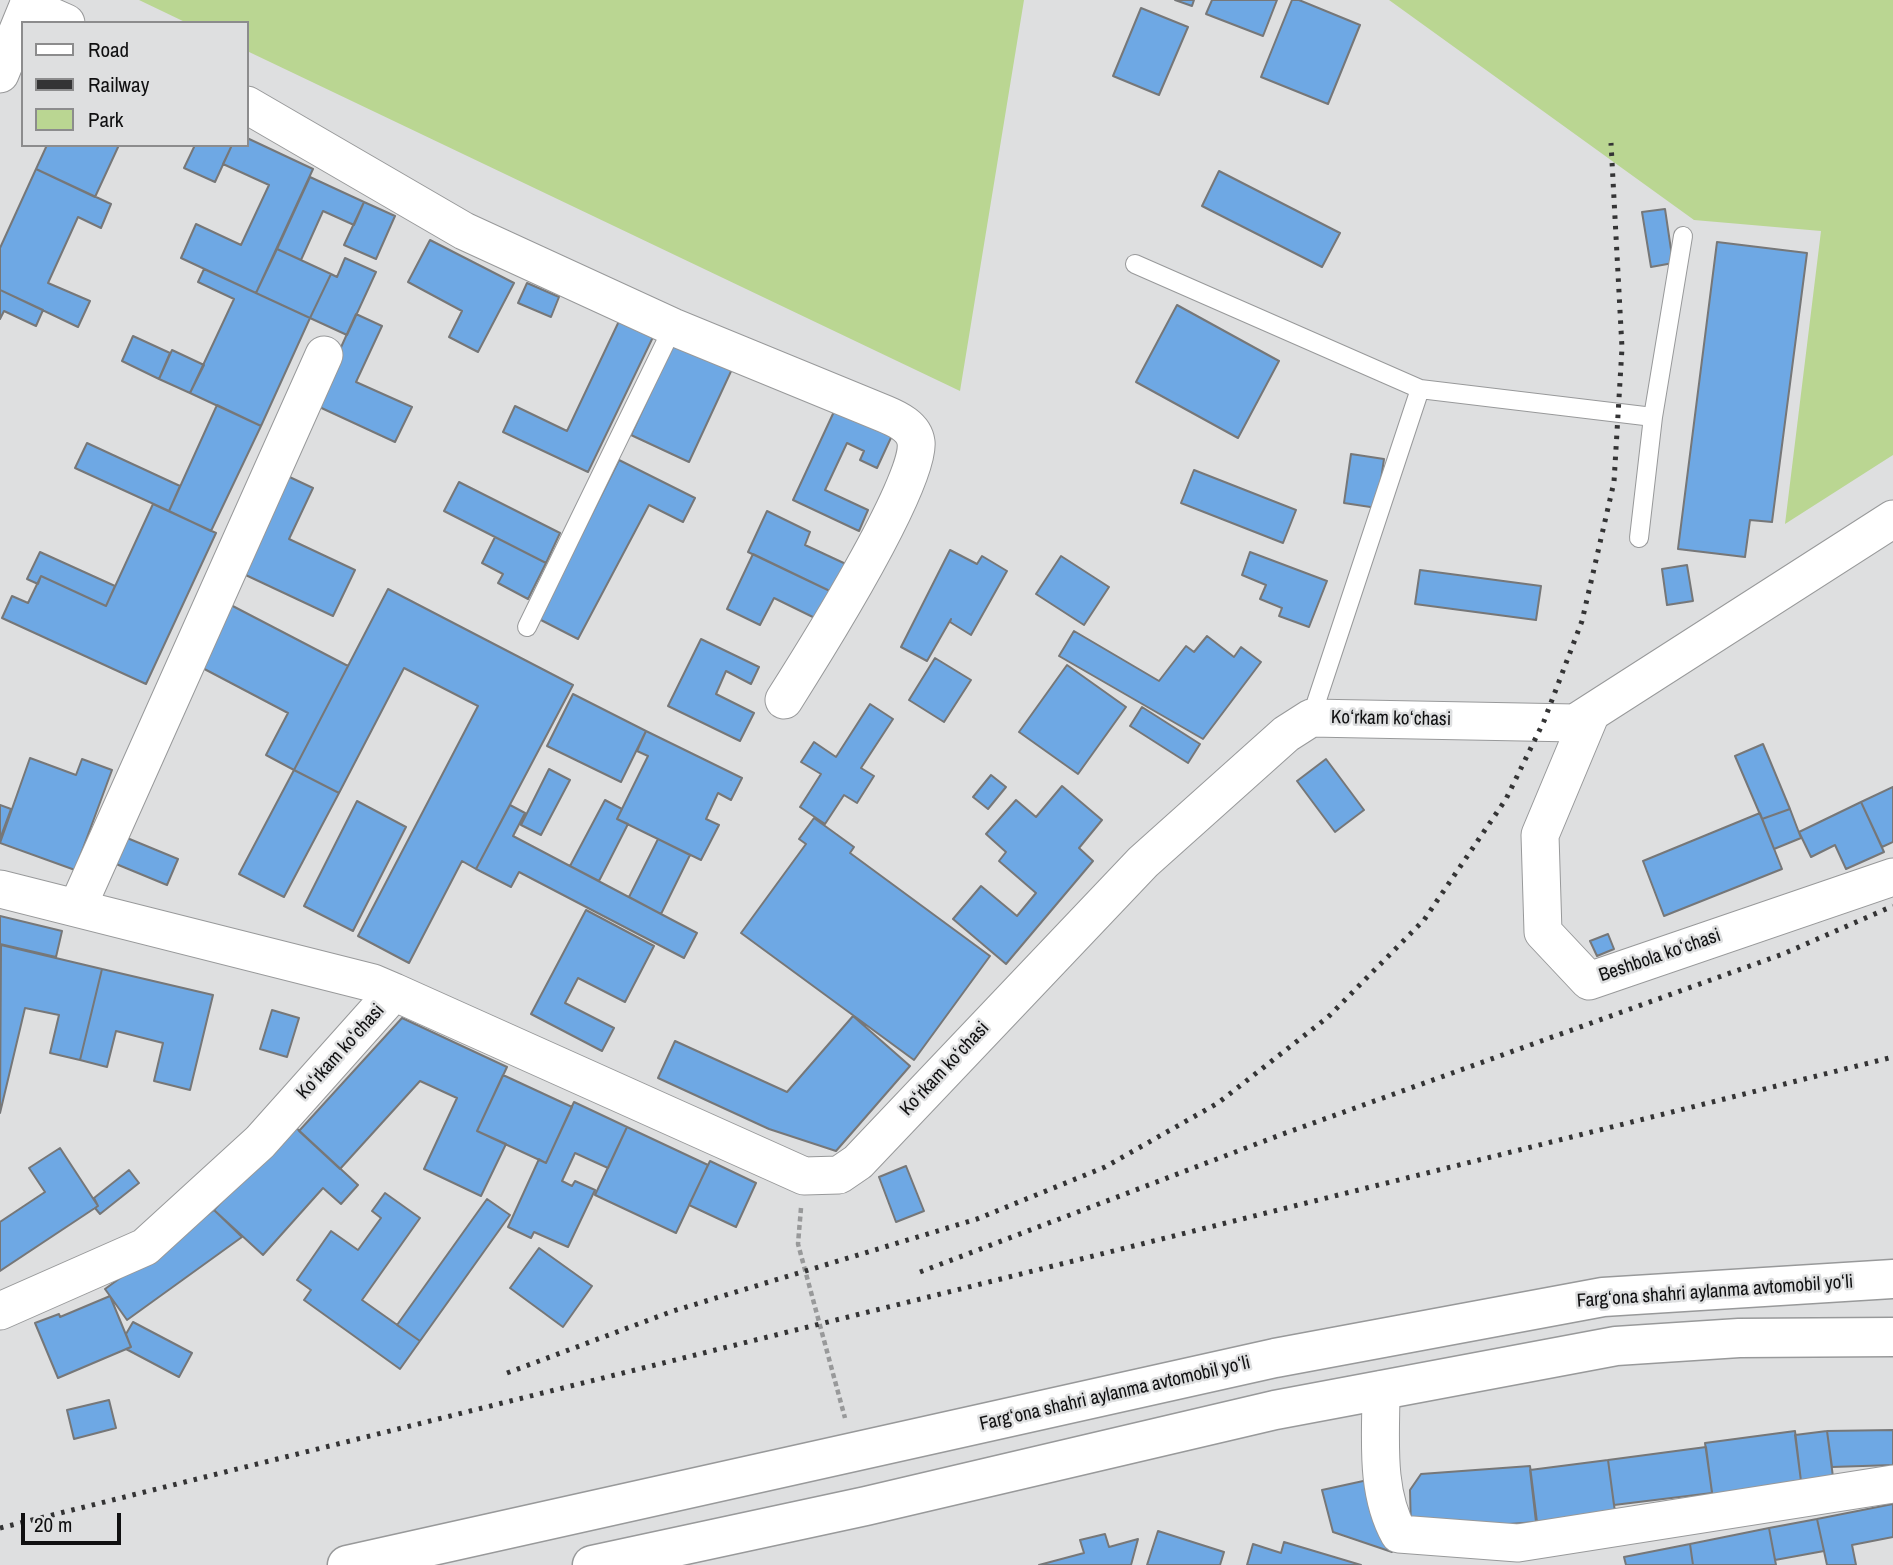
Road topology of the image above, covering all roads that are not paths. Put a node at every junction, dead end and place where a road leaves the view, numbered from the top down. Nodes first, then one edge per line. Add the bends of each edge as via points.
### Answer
1 (28, 3) edge
2 (62, 21) edge
3 (0, 74) edge
4 (248, 107) edge
5 (1684, 236) dead end
6 (1135, 264) dead end
7 (673, 327) junction
8 (324, 355) dead end
9 (1420, 389) junction
10 (1653, 417) junction
11 (1893, 519) edge
12 (1639, 538) dead end
13 (527, 627) dead end
14 (784, 700) dead end
15 (1591, 713) junction
16 (1311, 718) junction
17 (1893, 877) edge
18 (0, 889) edge
19 (77, 908) junction
20 (394, 992) junction
21 (1893, 1279) edge
22 (0, 1311) edge
23 (1893, 1337) edge
24 (1381, 1390) junction
25 (1083, 1402) junction
26 (1096, 1452) junction
27 (1893, 1483) edge
28 (360, 1564) edge
29 (592, 1565) edge

1 - 2 street
1 - 3 street
4 - 7 street via 464,231
5 - 10 lane
6 - 9 lane
7 - 13 lane
7 - 14 street via 901,421 916,442 905,487 839,612
8 - 19 street
9 - 10 lane
9 - 16 lane
10 - 12 lane
11 - 15 street, Koʻrkam koʻchasi
15 - 16 street, Koʻrkam koʻchasi via 1575,723
15 - 17 street, Beshbola koʻchasi via 1540,835 1543,932 1589,981
16 - 20 street, Koʻrkam koʻchasi via 1286,734 1143,862 858,1163 839,1175 804,1176
18 - 19 street
19 - 20 street
20 - 22 street, Koʻrkam koʻchasi via 260,1142 145,1247
21 - 25 highway, Fargʻona shahri aylanma avtomobil yoʻli via 1603,1297 1275,1358
23 - 24 highway via 1739,1338 1616,1346
24 - 26 highway
24 - 27 street via 1381,1467 1388,1515 1399,1534 1518,1543
25 - 26 highway
25 - 28 highway, Fargʻona shahri aylanma avtomobil yoʻli
26 - 29 highway

